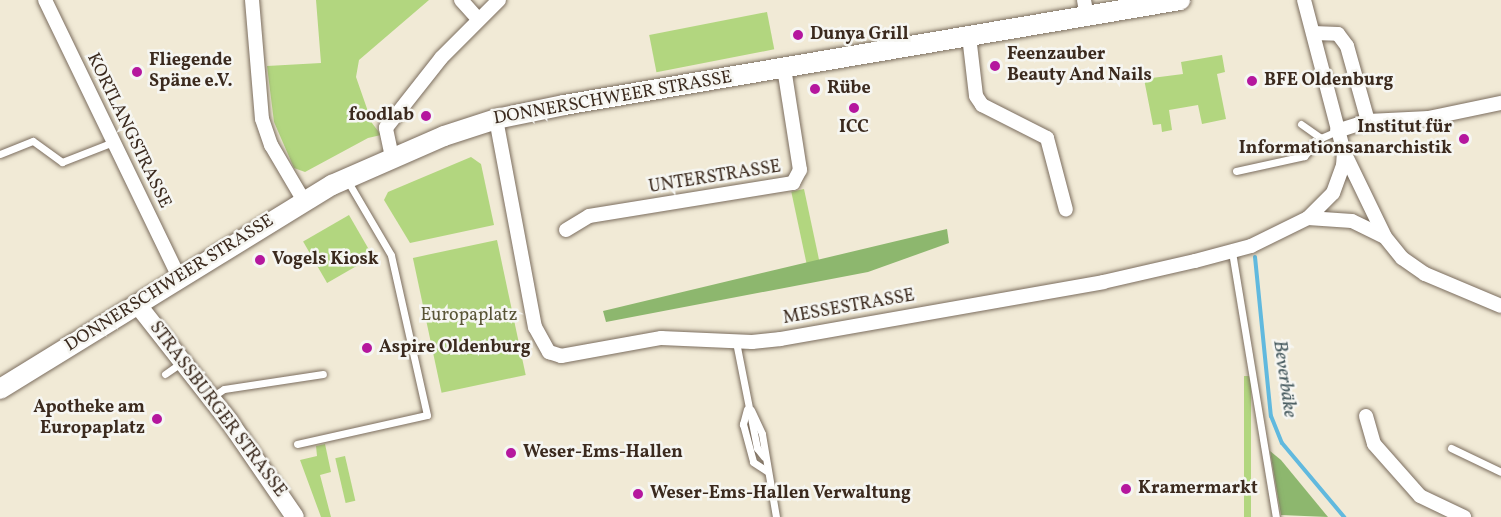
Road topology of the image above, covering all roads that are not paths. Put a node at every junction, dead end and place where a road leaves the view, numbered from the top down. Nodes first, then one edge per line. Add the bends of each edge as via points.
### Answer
1 (45, 0) edge
2 (252, 0) edge
3 (461, 0) edge
4 (499, 0) edge
5 (1180, 0) edge
6 (1304, 0) edge
7 (1085, 9) edge
8 (478, 19) junction
9 (1313, 33) junction
10 (969, 36) junction
11 (784, 68) junction
12 (1501, 103) edge
13 (496, 119) junction
14 (1368, 121) junction
15 (1301, 124) dead end
16 (1337, 131) junction
17 (1321, 138) junction
18 (113, 142) junction
19 (1344, 152) junction
20 (0, 154) edge
21 (392, 157) junction
22 (1236, 171) dead end
23 (346, 178) junction
24 (304, 201) junction
25 (1066, 210) dead end
26 (1308, 218) junction
27 (566, 230) dead end
28 (1385, 237) junction
29 (1232, 252) junction
30 (179, 277) junction
31 (137, 304) junction
32 (1501, 306) edge
33 (736, 342) junction
34 (181, 363) junction
35 (165, 374) dead end
36 (323, 374) dead end
37 (0, 389) edge
38 (210, 398) junction
39 (748, 406) junction
40 (1366, 416) dead end
41 (297, 444) dead end
42 (1450, 448) dead end
43 (764, 457) junction
44 (767, 471) junction
45 (1501, 472) edge
46 (295, 517) edge
47 (777, 517) edge
48 (1276, 517) edge
49 (1464, 517) edge

1 - 18 street, KORTLANGSTRASSE
2 - 24 street via 262,119 271,145
3 - 8 street
4 - 8 street
5 - 7 main road, DONNERSCHWEER STRASSE
6 - 9 street
7 - 10 main road, DONNERSCHWEER STRASSE
8 - 21 street via 441,58 386,128
9 - 14 street via 1338,34 1347,46
9 - 16 street
10 - 11 main road, DONNERSCHWEER STRASSE
10 - 25 street via 976,96 982,105 1047,138
11 - 13 main road, DONNERSCHWEER STRASSE
11 - 27 street, UNTERSTRASSE via 800,170 794,183 589,216
12 - 14 street via 1429,118
13 - 21 main road, DONNERSCHWEER STRASSE
13 - 33 street, MESSESTRASSE via 535,327 549,352 561,356 681,337
14 - 16 street
15 - 17 lane
16 - 17 lane
16 - 19 street
17 - 22 lane via 1304,156
18 - 20 lane via 62,162 33,141
18 - 30 street, KORTLANGSTRASSE
19 - 26 street, MESSESTRASSE via 1341,173 1332,193
19 - 28 street
21 - 23 main road, DONNERSCHWEER STRASSE
23 - 24 main road, DONNERSCHWEER STRASSE
23 - 41 lane via 391,255 428,415
24 - 30 main road, DONNERSCHWEER STRASSE
26 - 28 street via 1352,221
26 - 29 street, MESSESTRASSE
28 - 32 street via 1402,258 1425,274
29 - 33 street, MESSESTRASSE via 1103,282 781,339
29 - 48 lane
30 - 31 main road, DONNERSCHWEER STRASSE
31 - 34 street, STRASSBURGER STRASSE
31 - 37 main road, DONNERSCHWEER STRASSE
33 - 39 lane
34 - 35 lane
34 - 38 street, STRASSBURGER STRASSE
36 - 38 lane via 225,389
38 - 46 street, STRASSBURGER STRASSE
39 - 43 lane via 757,448
39 - 43 lane via 762,434
39 - 44 lane via 743,424 753,462
40 - 49 street via 1374,444 1420,496
42 - 45 lane
43 - 44 lane
44 - 47 lane

